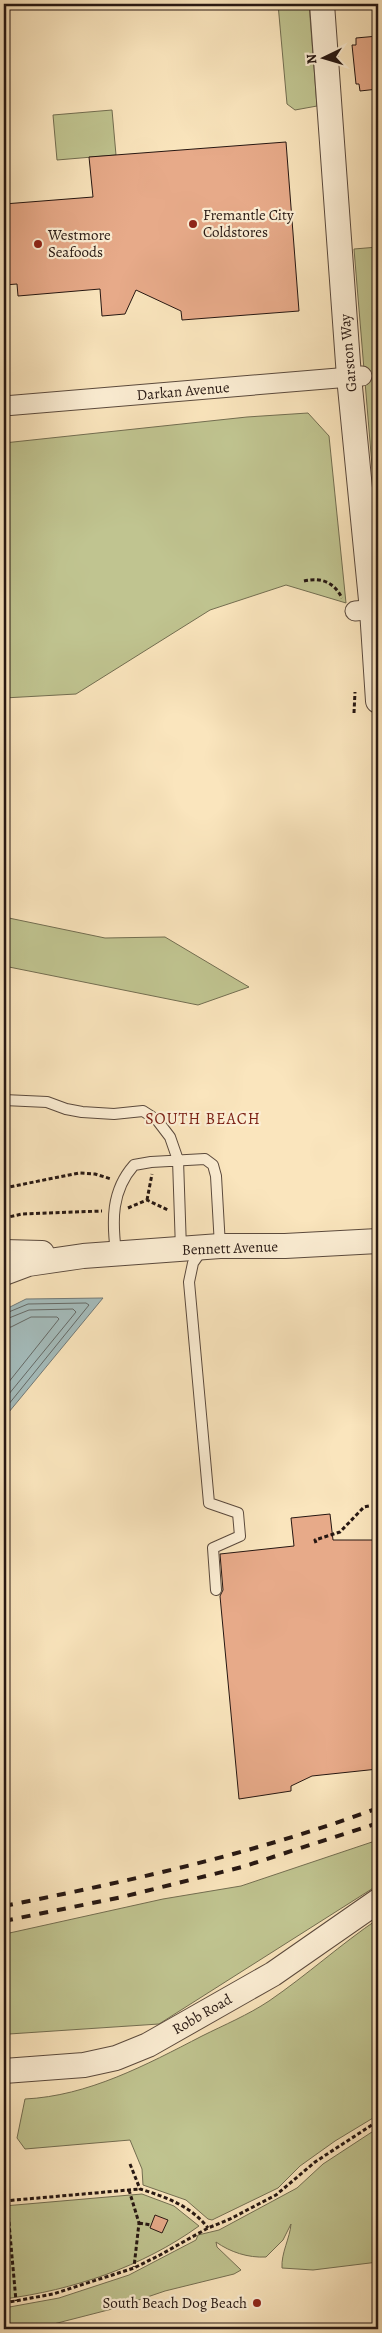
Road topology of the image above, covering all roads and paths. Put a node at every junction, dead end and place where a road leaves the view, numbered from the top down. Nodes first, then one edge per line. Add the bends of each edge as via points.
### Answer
1 (322, 4) edge
2 (355, 377) junction
3 (4, 406) edge
4 (304, 581) dead end
5 (363, 609) edge
6 (356, 690) dead end
7 (378, 701) edge
8 (354, 713) dead end
9 (4, 1100) edge
10 (178, 1160) junction
11 (154, 1162) junction
12 (121, 1184) junction
13 (4, 1188) edge
14 (147, 1200) junction
15 (180, 1209) junction
16 (105, 1210) dead end
17 (123, 1211) dead end
18 (4, 1218) edge
19 (378, 1241) edge
20 (212, 1247) junction
21 (181, 1249) junction
22 (4, 1252) edge
23 (116, 1254) junction
24 (83, 1256) junction
25 (4, 1273) edge
26 (369, 1506) dead end
27 (316, 1543) dead end
28 (216, 1590) dead end
29 (378, 1901) edge
30 (4, 2071) edge
31 (378, 2121) edge
32 (130, 2164) dead end
33 (140, 2189) junction
34 (129, 2190) junction
35 (4, 2197) edge
36 (5, 2201) edge
37 (139, 2223) junction
38 (151, 2225) dead end
39 (208, 2228) junction
40 (134, 2268) junction
41 (16, 2301) junction
42 (4, 2303) edge

1 - 2 street, Garston Way
2 - 3 street, Darkan Avenue
2 - 5 street, Garston Way
4 - 5 path via 324,580
5 - 7 street, Garston Way
6 - 8 path
9 - 10 lane via 47,1102 82,1112 114,1114 143,1111 157,1120 170,1137
10 - 11 lane
10 - 15 lane
10 - 20 lane via 206,1159 213,1165 216,1176
11 - 12 lane via 134,1165
11 - 14 path
12 - 13 path via 105,1176 79,1173
12 - 23 lane via 114,1210
14 - 15 path via 166,1210
14 - 17 path
15 - 21 lane
16 - 18 path via 40,1212
19 - 20 street, Bennett Avenue
20 - 21 street, Bennett Avenue
20 - 28 lane via 193,1263 189,1282 209,1503 238,1512 240,1536 213,1548
21 - 23 street, Bennett Avenue
22 - 24 street, Bennett Avenue
23 - 24 street, Bennett Avenue
24 - 25 street, Bennett Avenue via 28,1264
26 - 27 path via 364,1507 340,1532 315,1540
29 - 30 street, Robb Road via 273,1974 148,2045 116,2058 84,2065
31 - 39 path via 315,2162 276,2195
32 - 33 path
33 - 34 path
33 - 39 path via 168,2197 201,2219
34 - 36 path
34 - 37 path
35 - 36 path
36 - 41 path
37 - 38 path
37 - 40 path
39 - 40 path
40 - 41 path via 53,2294
41 - 42 path

